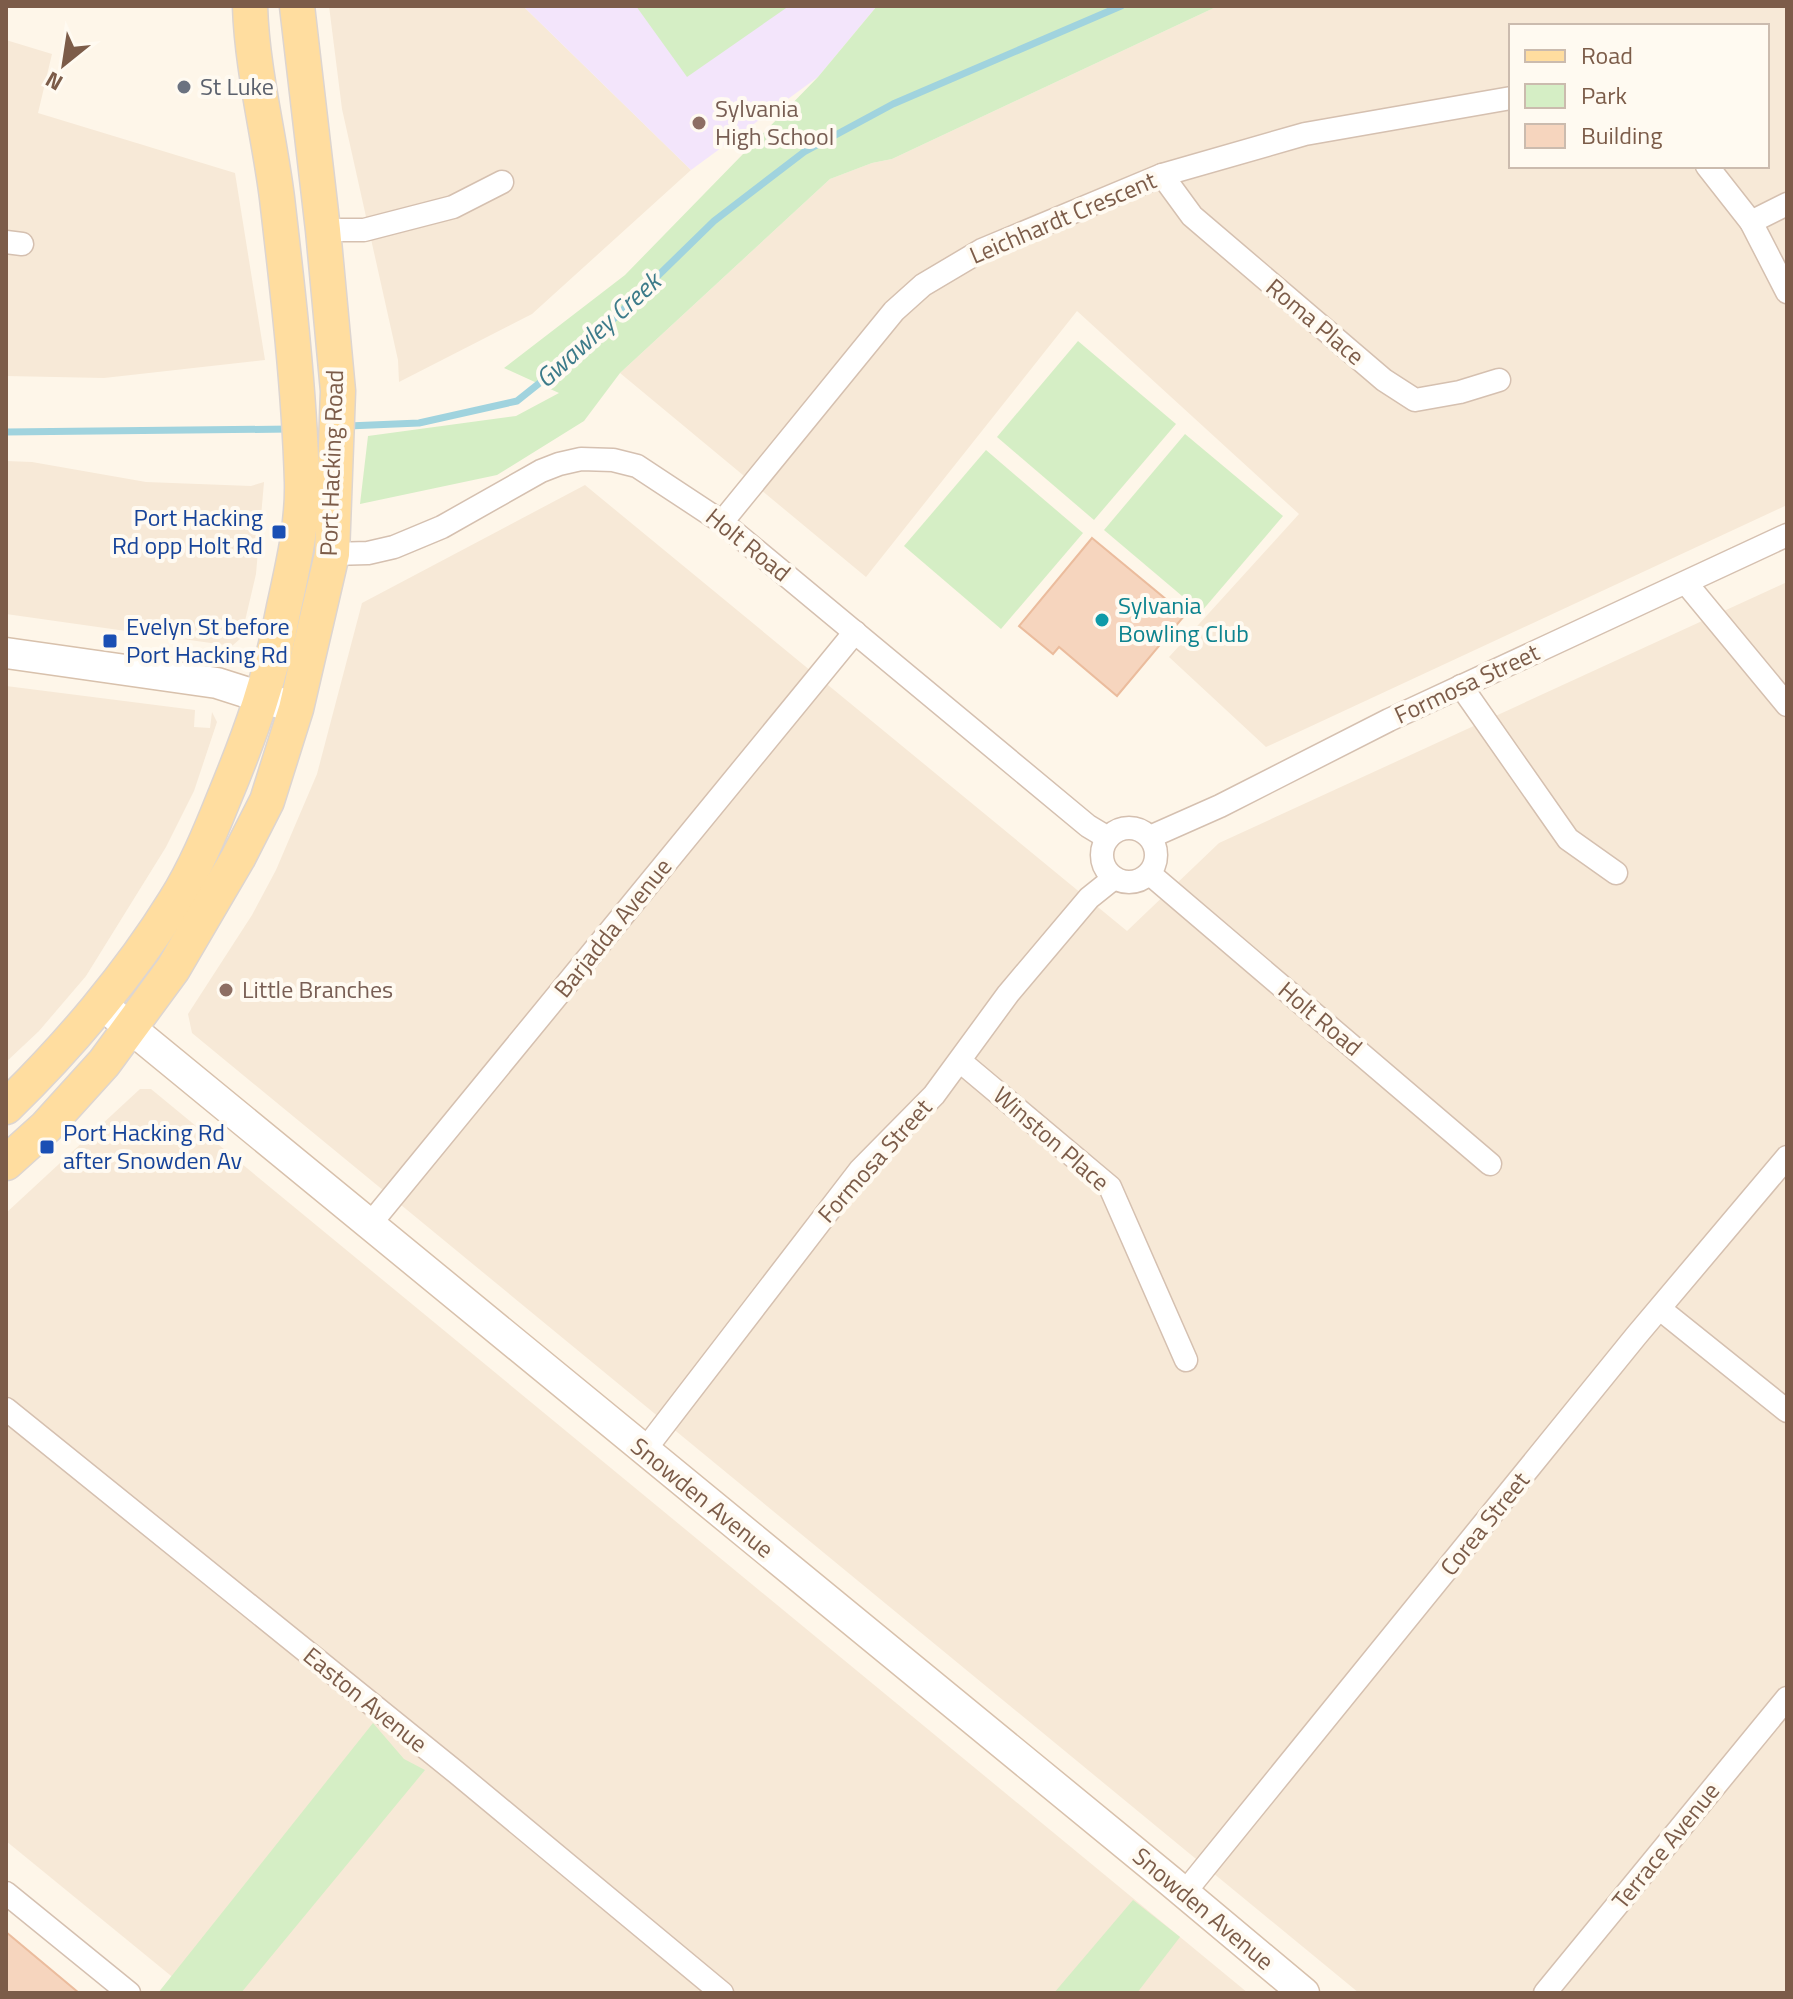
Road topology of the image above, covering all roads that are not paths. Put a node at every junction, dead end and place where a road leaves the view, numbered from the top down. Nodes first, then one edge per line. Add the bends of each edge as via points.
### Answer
1 (250, 6) edge
2 (297, 6) edge
3 (1509, 98) edge
4 (1709, 168) edge
5 (1162, 175) junction
6 (502, 182) dead end
7 (1787, 204) edge
8 (1751, 222) junction
9 (323, 230) junction
10 (1787, 292) edge
11 (1499, 380) dead end
12 (722, 522) junction
13 (1787, 535) edge
14 (332, 554) junction
15 (1686, 583) junction
16 (855, 632) junction
17 (6, 653) edge
18 (1461, 686) junction
19 (264, 696) junction
20 (1787, 705) edge
21 (296, 709) junction
22 (1150, 837) junction
23 (1108, 838) junction
24 (1616, 873) dead end
25 (1150, 874) junction
26 (1114, 878) junction
27 (100, 1003) junction
28 (131, 1029) junction
29 (960, 1061) junction
30 (6, 1107) edge
31 (1787, 1157) edge
32 (6, 1163) edge
33 (1490, 1164) dead end
34 (371, 1223) junction
35 (1660, 1309) junction
36 (1186, 1360) dead end
37 (6, 1409) edge
38 (1787, 1411) edge
39 (644, 1451) junction
40 (1787, 1698) edge
41 (1185, 1892) junction
42 (6, 1893) edge
43 (129, 1993) edge
44 (722, 1993) edge
45 (1304, 1993) edge
46 (1545, 1993) edge

1 - 19 main road, Port Hacking Road via 277,198 302,483 296,550
2 - 9 main road, Port Hacking Road
3 - 5 street, Leichhardt Crescent via 1305,134
4 - 8 street
5 - 11 street, Roma Place via 1192,216 1384,380 1415,400
5 - 12 street, Leichhardt Crescent via 982,250 923,285 894,311
6 - 9 street via 453,207 364,230
7 - 8 street
8 - 10 street
9 - 14 main road, Port Hacking Road via 338,391
12 - 14 street, Holt Road via 637,466 581,459 541,471 442,527 394,547
12 - 16 street, Holt Road
13 - 15 street, Formosa Street
14 - 21 main road, Port Hacking Road
15 - 18 street, Formosa Street
15 - 20 street
16 - 23 street, Holt Road
16 - 34 street, Barjadda Avenue
17 - 19 street via 217,683
18 - 22 street, Formosa Street
18 - 24 street via 1568,839
19 - 21 street
19 - 27 main road, Port Hacking Road via 208,836 176,899
21 - 28 main road, Port Hacking Road via 267,801 238,858
22 - 23 street via 1129,828
22 - 25 street via 1157,851
23 - 26 street via 1102,859
25 - 26 street via 1129,883
25 - 33 street, Holt Road
26 - 29 street, Formosa Street via 1089,898 1018,982
27 - 28 street, Snowden Avenue
27 - 30 main road, Port Hacking Road
28 - 32 main road, Port Hacking Road via 76,1095
28 - 34 street, Snowden Avenue
29 - 36 street, Winston Place via 1110,1187
29 - 39 street, Formosa Street via 860,1170
31 - 35 street, Corea Street
34 - 39 street, Snowden Avenue
35 - 38 street
35 - 41 street, Corea Street
37 - 44 street, Easton Avenue
39 - 41 street, Snowden Avenue
40 - 46 street, Terrace Avenue
41 - 45 street, Snowden Avenue
42 - 43 street

